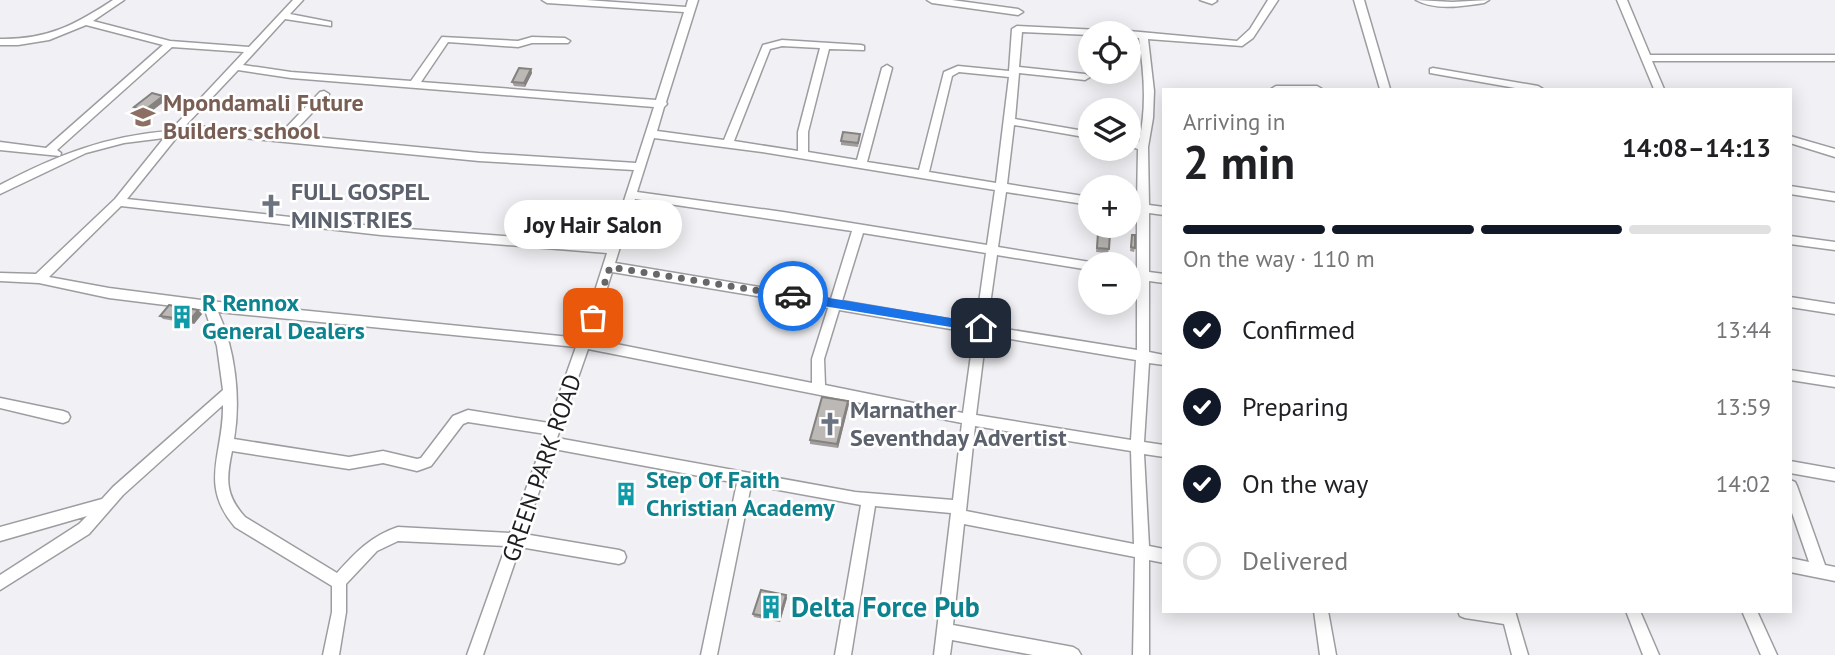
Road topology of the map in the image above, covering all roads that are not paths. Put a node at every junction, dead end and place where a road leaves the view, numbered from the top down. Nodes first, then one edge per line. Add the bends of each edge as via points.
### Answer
1 (118, 0) edge
2 (298, 0) edge
3 (547, 0) edge
4 (932, 0) edge
5 (1018, 0) edge
6 (1273, 0) edge
7 (1359, 0) edge
8 (1421, 0) edge
9 (1484, 0) edge
10 (1622, 0) edge
11 (692, 5) edge
12 (1018, 12) junction
13 (285, 16) junction
14 (85, 22) junction
15 (328, 24) dead end
16 (1017, 29) junction
17 (1078, 31) edge
18 (1143, 35) joint
19 (565, 41) dead end
20 (0, 42) edge
21 (170, 44) junction
22 (824, 46) junction
23 (860, 48) dead end
24 (253, 50) junction
25 (1646, 58) junction
26 (1835, 58) edge
27 (238, 67) junction
28 (887, 68) dead end
29 (1433, 71) dead end
30 (1015, 72) junction
31 (1078, 76) edge
32 (415, 83) junction
33 (1385, 88) edge
34 (1532, 88) edge
35 (1659, 88) edge
36 (324, 93) dead end
37 (662, 104) junction
38 (1008, 121) junction
39 (175, 131) junction
40 (1078, 133) edge
41 (652, 134) junction
42 (284, 137) junction
43 (1792, 140) edge
44 (728, 144) junction
45 (0, 146) edge
46 (1143, 146) joint
47 (49, 151) junction
48 (1835, 153) edge
49 (66, 155) junction
50 (803, 155) junction
51 (861, 164) junction
52 (640, 167) junction
53 (923, 172) junction
54 (1000, 188) junction
55 (0, 190) edge
56 (1792, 190) edge
57 (632, 195) junction
58 (1835, 197) edge
59 (1078, 199) edge
60 (119, 202) junction
61 (1141, 208) edge
62 (1144, 209) junction
63 (1162, 211) edge
64 (859, 228) junction
65 (1792, 240) edge
66 (1835, 246) edge
67 (615, 249) junction
68 (994, 249) junction
69 (1078, 264) edge
70 (610, 267) junction
71 (1141, 275) edge
72 (1144, 276) junction
73 (0, 277) edge
74 (40, 279) junction
75 (1162, 279) edge
76 (1792, 302) edge
77 (833, 303) junction
78 (209, 306) junction
79 (1835, 309) edge
80 (981, 328) junction
81 (584, 343) junction
82 (1143, 357) junction
83 (1162, 360) edge
84 (1792, 375) edge
85 (1835, 382) edge
86 (819, 388) junction
87 (227, 394) junction
88 (0, 403) edge
89 (63, 417) dead end
90 (968, 419) junction
91 (553, 436) junction
92 (226, 444) junction
93 (1137, 446) junction
94 (1162, 451) edge
95 (1792, 467) edge
96 (1835, 475) edge
97 (745, 479) junction
98 (1792, 492) edge
99 (869, 499) junction
100 (107, 504) junction
101 (958, 512) junction
102 (15, 524) dead end
103 (0, 527) edge
104 (0, 534) edge
105 (518, 540) junction
106 (1142, 551) junction
107 (1162, 556) edge
108 (620, 557) dead end
109 (1792, 565) edge
110 (1819, 570) junction
111 (1835, 574) edge
112 (339, 582) junction
113 (0, 583) edge
114 (1321, 613) edge
115 (1634, 613) edge
116 (1750, 613) edge
117 (1509, 614) edge
118 (945, 631) junction
119 (478, 654) edge
120 (331, 655) edge
121 (709, 655) edge
122 (843, 655) edge
123 (942, 655) edge
124 (1073, 655) edge
125 (1141, 655) edge
126 (1328, 655) edge
127 (1520, 655) edge
128 (1651, 655) edge
129 (1769, 655) edge

1 - 14 street
2 - 13 street
3 - 11 street
4 - 12 street
5 - 12 street
6 - 18 street via 1254,31 1239,44
7 - 33 street
8 - 9 street via 1461,5
10 - 25 street
11 - 37 street, GREEN PARK ROAD
12 - 16 street
13 - 15 street
13 - 24 street
14 - 20 street via 35,43
14 - 21 street
16 - 17 street
16 - 30 street
18 - 46 street via 1152,95
19 - 32 street via 518,44 445,38
21 - 24 street
21 - 47 street
22 - 23 street
22 - 44 street via 782,43 766,47
22 - 50 street via 803,132
24 - 27 street
25 - 26 street
25 - 35 street
27 - 32 street
27 - 39 street
28 - 51 street
29 - 34 street
30 - 31 street
30 - 38 street
30 - 53 street via 958,69 947,74
32 - 37 street
36 - 42 street
37 - 41 street, GREEN PARK ROAD
38 - 40 street
38 - 54 street
39 - 42 street
39 - 49 street via 120,138
39 - 60 street
41 - 44 street
41 - 52 street, GREEN PARK ROAD
42 - 52 street via 479,157
43 - 48 street
44 - 50 street
45 - 47 street
46 - 62 street
47 - 49 street
49 - 55 street
50 - 51 street
51 - 53 street
52 - 57 street, GREEN PARK ROAD
53 - 54 street
54 - 59 street
54 - 68 street
56 - 58 street
57 - 64 street
57 - 67 street, GREEN PARK ROAD
60 - 67 street via 381,231
60 - 74 street
61 - 62 street
62 - 63 street
62 - 72 street
64 - 68 street
64 - 77 street
65 - 66 street
67 - 70 street, GREEN PARK ROAD
68 - 69 street
68 - 80 street
70 - 77 street
70 - 81 street, GREEN PARK ROAD
71 - 72 street
72 - 75 street
72 - 82 street
73 - 74 street
74 - 78 street
76 - 79 street
77 - 80 street
77 - 86 street via 818,359
78 - 81 street
78 - 87 street via 218,327
80 - 82 street
80 - 90 street
81 - 86 street
81 - 91 street, GREEN PARK ROAD
82 - 83 street
82 - 93 street
84 - 85 street
86 - 90 street
87 - 92 street
87 - 100 street
88 - 89 street
90 - 93 street
90 - 101 street
91 - 92 street via 468,416 458,420 426,462 417,465 383,457 349,463
91 - 97 street
91 - 105 street, GREEN PARK ROAD
92 - 112 street via 220,481 228,510 288,554
93 - 94 street
93 - 106 street
95 - 96 street
97 - 99 street
97 - 121 street
98 - 110 street
99 - 101 street
99 - 122 street
100 - 104 street
100 - 113 street via 85,529
101 - 106 street
101 - 118 street
102 - 103 street
105 - 108 street
105 - 112 street via 382,537
105 - 119 street, GREEN PARK ROAD
106 - 107 street
106 - 125 street
109 - 110 street
110 - 111 street
112 - 120 street
114 - 126 street
115 - 128 street
116 - 129 street
117 - 127 street
118 - 123 street
118 - 124 street

